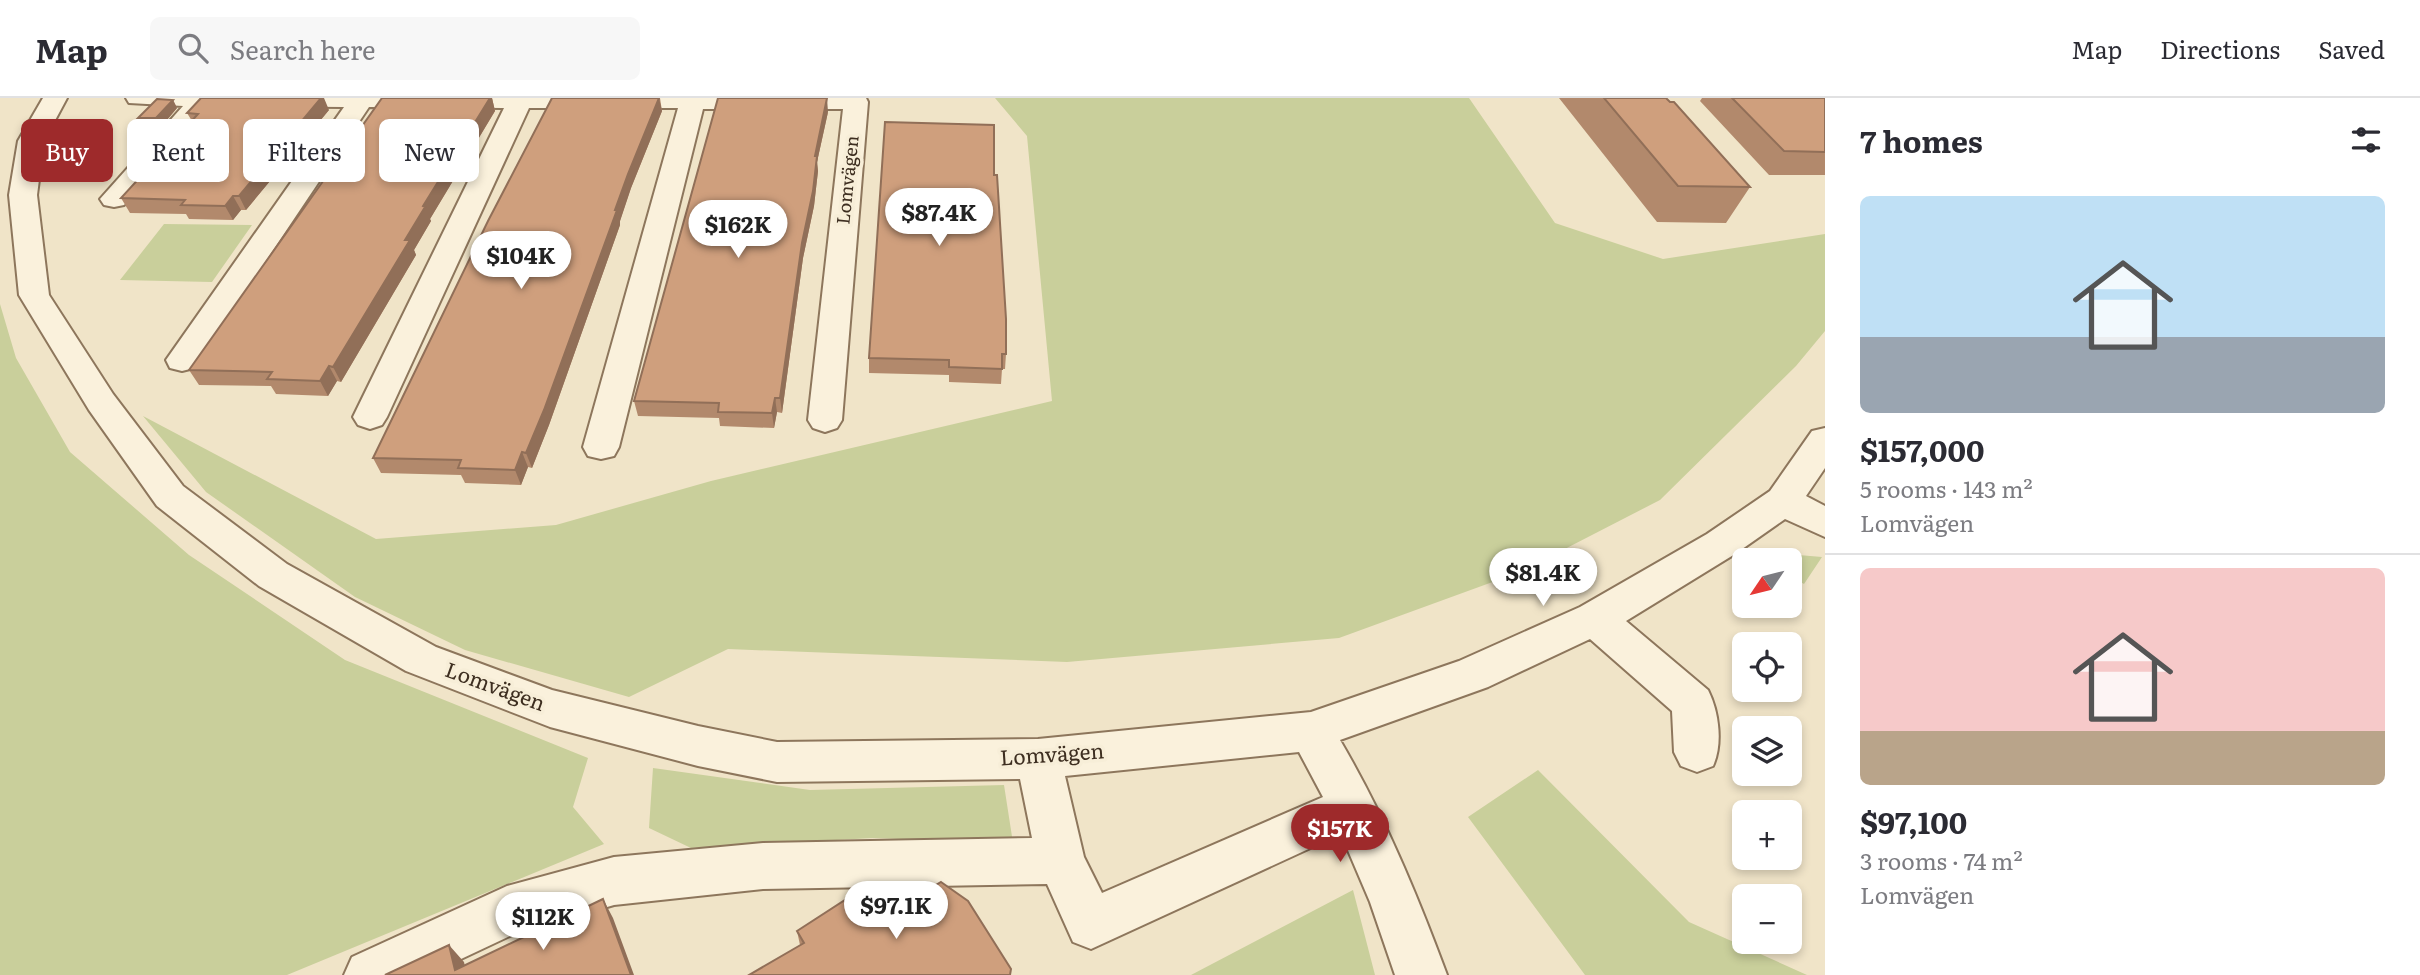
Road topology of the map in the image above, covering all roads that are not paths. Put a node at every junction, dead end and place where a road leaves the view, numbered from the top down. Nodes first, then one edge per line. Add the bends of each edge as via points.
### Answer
1 (55, 98) edge
2 (138, 98) edge
3 (203, 99) edge
4 (236, 99) edge
5 (361, 100) junction
6 (519, 102) junction
7 (692, 102) junction
8 (114, 199) dead end
9 (182, 360) dead end
10 (369, 418) dead end
11 (825, 420) dead end
12 (1825, 440) edge
13 (601, 447) dead end
14 (1783, 501) junction
15 (1825, 523) edge
16 (1595, 619) junction
17 (1311, 731) junction
18 (1697, 752) dead end
19 (1038, 758) junction
20 (1353, 806) junction
21 (1061, 861) junction
22 (370, 975) edge
23 (1421, 975) edge

1 - 19 street, Lomvägen via 31,141 23,195 34,295 101,402 170,496 273,575 421,659 550,708 698,746 777,762
2 - 3 street, Lomvägen
3 - 4 street, Lomvägen
3 - 8 street
4 - 5 street, Lomvägen
5 - 6 street, Lomvägen
5 - 9 street
6 - 7 street, Lomvägen
6 - 10 street
7 - 11 street, Lomvägen via 856,102
7 - 13 street
12 - 14 street, Lomvägen
14 - 15 street
14 - 16 street, Lomvägen
16 - 17 street, Lomvägen via 1473,674
16 - 18 street via 1693,703
17 - 19 street, Lomvägen
17 - 20 street
19 - 21 street
20 - 21 street via 1091,924
20 - 23 street
21 - 22 street via 763,866 614,881 507,911

